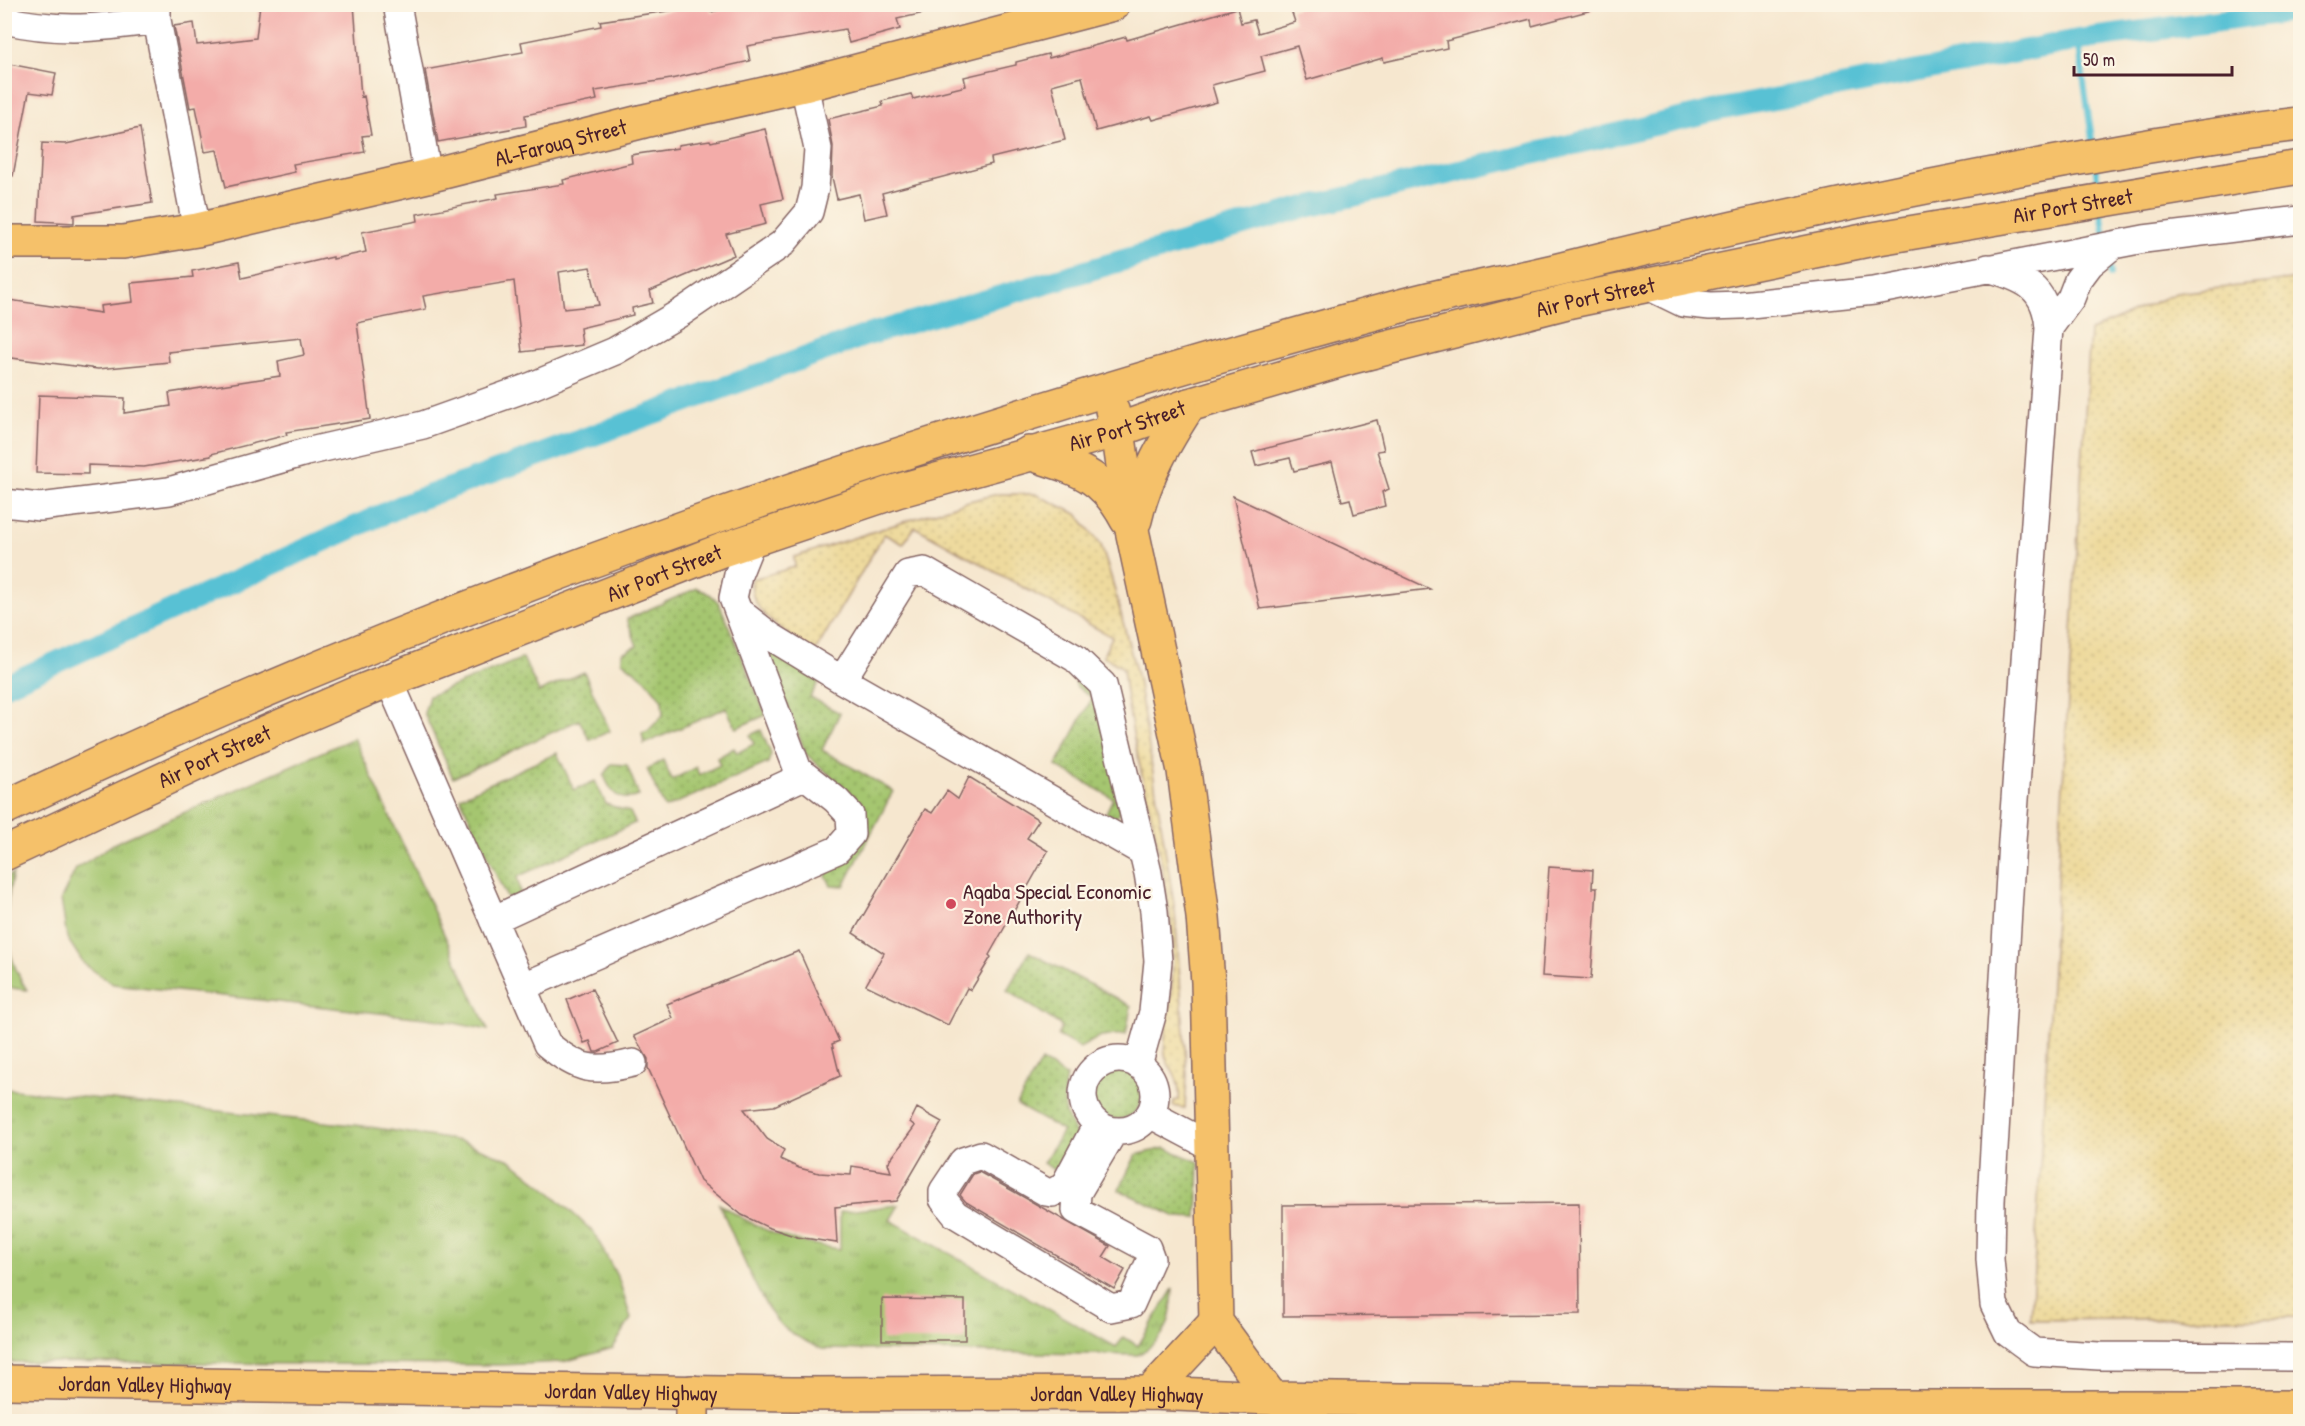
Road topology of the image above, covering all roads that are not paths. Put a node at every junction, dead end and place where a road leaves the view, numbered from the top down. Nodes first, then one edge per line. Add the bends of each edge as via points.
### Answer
1 (397, 4) edge
2 (1113, 4) edge
3 (157, 12) edge
4 (4, 20) edge
5 (804, 85) junction
6 (2301, 124) edge
7 (2301, 167) edge
8 (428, 176) junction
9 (2301, 220) edge
10 (197, 230) junction
11 (4, 242) edge
12 (2113, 245) junction
13 (1988, 268) junction
14 (1646, 285) junction
15 (2049, 328) junction
16 (1105, 388) junction
17 (1189, 405) junction
18 (1118, 430) junction
19 (1029, 453) junction
20 (4, 503) edge
21 (1132, 530) junction
22 (752, 540) junction
23 (738, 611) junction
24 (389, 680) junction
25 (842, 680) junction
26 (804, 776) junction
27 (4, 808) edge
28 (1143, 852) junction
29 (4, 854) edge
30 (493, 920) junction
31 (522, 987) junction
32 (633, 1063) dead end
33 (1138, 1065) junction
34 (1150, 1114) junction
35 (1106, 1127) junction
36 (1210, 1146) junction
37 (1216, 1322) junction
38 (2301, 1357) edge
39 (4, 1382) edge
40 (1150, 1393) junction
41 (1272, 1398) junction
42 (692, 1407) edge
43 (2301, 1407) edge
44 (1845, 1414) edge

1 - 8 street
2 - 5 main road, Al-Farouq Street
3 - 4 street via 86,30
3 - 10 street
5 - 8 main road, Al-Farouq Street
5 - 20 street via 818,149 809,212 782,244 682,312 615,351 423,425 306,452 170,491 40,507
6 - 16 main road, Air Port Street via 2236,131 1940,183 1719,231 1406,304
7 - 14 main road, Air Port Street via 1872,239
8 - 10 main road, Al-Farouq Street
9 - 12 street
10 - 11 main road, Al-Farouq Street via 123,242
12 - 13 street
12 - 15 street via 2090,264 2078,280 2072,298
13 - 14 street via 1874,291 1730,306 1683,303
13 - 15 street via 2021,278 2035,289 2048,308
14 - 17 main road, Air Port Street via 1352,357
15 - 38 street via 1991,1190 1994,1304 2008,1334 2034,1352
16 - 18 main road
16 - 27 main road, Air Port Street via 886,457 576,567 338,658
17 - 18 main road, Air Port Street
17 - 21 main road via 1152,467
18 - 19 main road, Air Port Street
18 - 21 main road
19 - 21 main road via 1101,482 1117,500
19 - 22 main road, Air Port Street via 897,491
21 - 36 main road via 1184,771 1203,917
22 - 23 street via 733,598
22 - 24 main road, Air Port Street
23 - 25 street via 770,636
23 - 26 street via 798,770
24 - 29 main road, Air Port Street via 237,745
24 - 30 street
25 - 28 street
25 - 28 street via 908,574 924,571 944,581 1076,658 1103,685
26 - 30 street
26 - 31 street via 850,815 851,834 837,850
28 - 33 street via 1158,961 1153,1012
30 - 31 street
31 - 32 street via 547,1044 569,1062 605,1070
33 - 34 street via 1152,1080 1155,1091
33 - 35 street via 1113,1060 1102,1064 1086,1081 1084,1104
34 - 35 street via 1131,1129
34 - 36 street
35 - 35 street via 1059,1190 1047,1192 981,1155 963,1161 943,1191 943,1199 955,1214 1111,1308 1131,1304 1151,1259 1148,1248 1076,1209 1077,1193
36 - 37 main road
37 - 40 main road
37 - 41 main road
39 - 42 main road, Jordan Valley Highway
40 - 41 main road, Jordan Valley Highway
40 - 42 main road, Jordan Valley Highway
41 - 44 main road, Jordan Valley Highway
43 - 44 main road, Jordan Valley Highway

